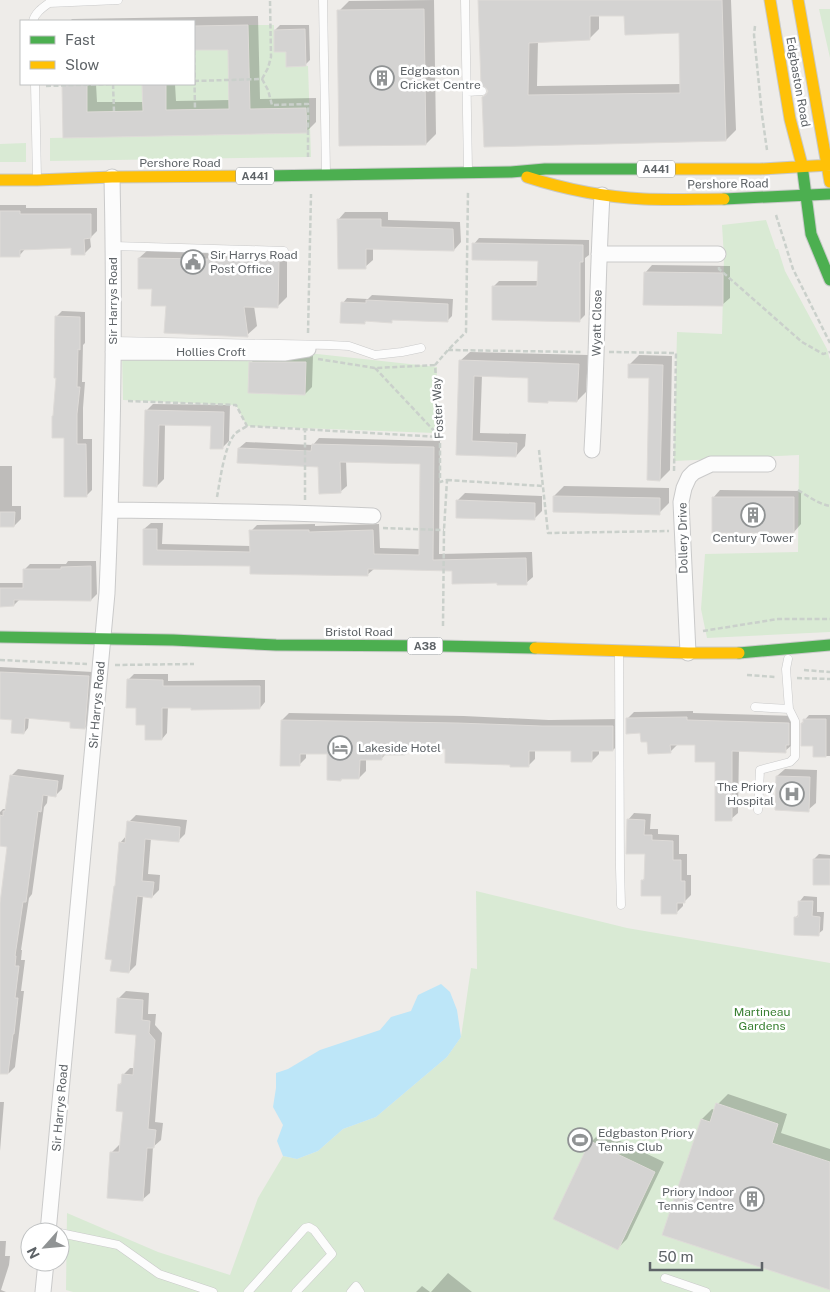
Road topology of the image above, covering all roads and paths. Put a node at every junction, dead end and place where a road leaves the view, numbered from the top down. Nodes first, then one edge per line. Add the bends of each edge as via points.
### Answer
1 (118, 0) edge
2 (270, 0) edge
3 (323, 0) edge
4 (465, 0) edge
5 (770, 0) edge
6 (798, 0) edge
7 (33, 20) edge
8 (755, 26) dead end
9 (262, 79) junction
10 (195, 81) edge
11 (35, 85) edge
12 (113, 85) edge
13 (194, 85) edge
14 (482, 91) dead end
15 (467, 92) junction
16 (195, 110) dead end
17 (114, 111) dead end
18 (767, 150) dead end
19 (828, 166) edge
20 (802, 167) junction
21 (468, 172) junction
22 (511, 172) junction
23 (310, 175) junction
24 (326, 175) junction
25 (112, 177) junction
26 (0, 180) edge
27 (37, 180) junction
28 (830, 182) edge
29 (830, 194) edge
30 (602, 195) junction
31 (805, 196) junction
32 (774, 208) dead end
33 (114, 246) junction
34 (284, 251) dead end
35 (599, 254) junction
36 (718, 254) joint
37 (830, 280) edge
38 (830, 343) edge
39 (113, 346) junction
40 (308, 347) junction
41 (420, 348) dead end
42 (448, 350) junction
43 (597, 352) junction
44 (830, 352) edge
45 (375, 368) dead end
46 (114, 400) junction
47 (247, 426) junction
48 (305, 429) junction
49 (440, 437) junction
50 (539, 450) dead end
51 (592, 450) dead end
52 (674, 461) dead end
53 (768, 464) dead end
54 (447, 480) junction
55 (544, 486) junction
56 (798, 490) dead end
57 (830, 506) edge
58 (111, 510) junction
59 (215, 511) junction
60 (305, 513) junction
61 (373, 516) joint
62 (444, 530) junction
63 (682, 532) junction
64 (0, 637) edge
65 (103, 638) junction
66 (830, 645) edge
67 (442, 646) junction
68 (619, 652) junction
69 (688, 653) junction
70 (748, 654) junction
71 (792, 659) joint
72 (0, 660) edge
73 (202, 664) dead end
74 (101, 665) junction
75 (755, 707) dead end
76 (789, 709) junction
77 (758, 810) dead end
78 (621, 905) dead end
79 (54, 1222) edge
80 (70, 1235) edge
81 (45, 1272) edge
82 (665, 1278) dead end
83 (43, 1292) edge
84 (213, 1292) edge
85 (248, 1292) edge
86 (296, 1292) edge
87 (351, 1292) edge
88 (360, 1292) edge
89 (706, 1292) edge

1 - 7 lane via 49,3
2 - 9 path via 271,57
3 - 24 lane
4 - 15 lane
5 - 20 main road, Edgbaston Road via 790,119
6 - 19 main road, Edgbaston Road
8 - 18 path
9 - 10 path
9 - 23 path via 272,105 308,104
11 - 27 lane
12 - 17 path
13 - 16 path
14 - 15 lane
15 - 21 lane
19 - 20 main road, Pershore Road / A441
19 - 28 main road, Edgbaston Road
20 - 22 main road, Pershore Road / A441
20 - 31 main road, Edgbaston Road
21 - 22 main road, Pershore Road / A441
21 - 24 main road, Pershore Road / A441
21 - 42 path, Foster Way via 466,332
22 - 30 main road, Pershore Road / A441
23 - 24 main road, Pershore Road / A441
23 - 25 main road, Pershore Road / A441
23 - 40 path
25 - 27 main road, Pershore Road / A441
25 - 33 street, Sir Harrys Road
26 - 27 main road, Pershore Road / A441
29 - 31 main road, Pershore Road / A441
30 - 31 main road, Pershore Road / A441 via 642,199
30 - 35 street, Wyatt Close
31 - 37 main road, Edgbaston Road via 811,234
32 - 38 path via 793,270
33 - 34 lane
33 - 39 street, Sir Harrys Road
35 - 36 street
35 - 43 street, Wyatt Close
36 - 44 path via 719,269 802,342 823,354
39 - 40 street, Hollies Croft via 284,353
39 - 46 street, Sir Harrys Road
40 - 41 lane via 349,346 375,355
42 - 43 path
42 - 49 path, Foster Way via 435,365
43 - 51 street, Wyatt Close
43 - 52 path via 676,353
45 - 49 path
46 - 47 path via 236,405
46 - 58 street, Sir Harrys Road
47 - 48 path
47 - 59 path via 234,434 228,447
48 - 49 path
48 - 60 path
49 - 54 path, Foster Way via 440,482
50 - 55 path
53 - 63 street, Dollery Drive via 711,464 694,472 684,488 681,502
54 - 55 path
54 - 62 path, Foster Way
55 - 63 path via 548,532
56 - 57 path
58 - 59 street
58 - 65 street, Sir Harrys Road
59 - 60 street
60 - 61 street
61 - 62 path via 380,528
62 - 67 path, Foster Way
63 - 69 street, Dollery Drive
64 - 65 main road, Bristol Road / A38
65 - 67 main road, Bristol Road / A38 via 276,645
65 - 74 street, Sir Harrys Road
66 - 70 main road, Bristol Road / A38
67 - 68 main road, Bristol Road / A38
68 - 69 main road, Bristol Road / A38
68 - 78 lane
69 - 70 main road, Bristol Road / A38
70 - 71 main road, Bristol Road / A38
71 - 76 lane via 786,669
72 - 74 path
73 - 74 path
74 - 79 street, Sir Harrys Road
75 - 76 lane
76 - 77 lane via 795,721 795,757 790,762 760,770
80 - 84 lane via 118,1245 159,1274
81 - 83 street
82 - 89 lane
85 - 86 lane via 309,1227 332,1254
87 - 88 lane via 356,1286

